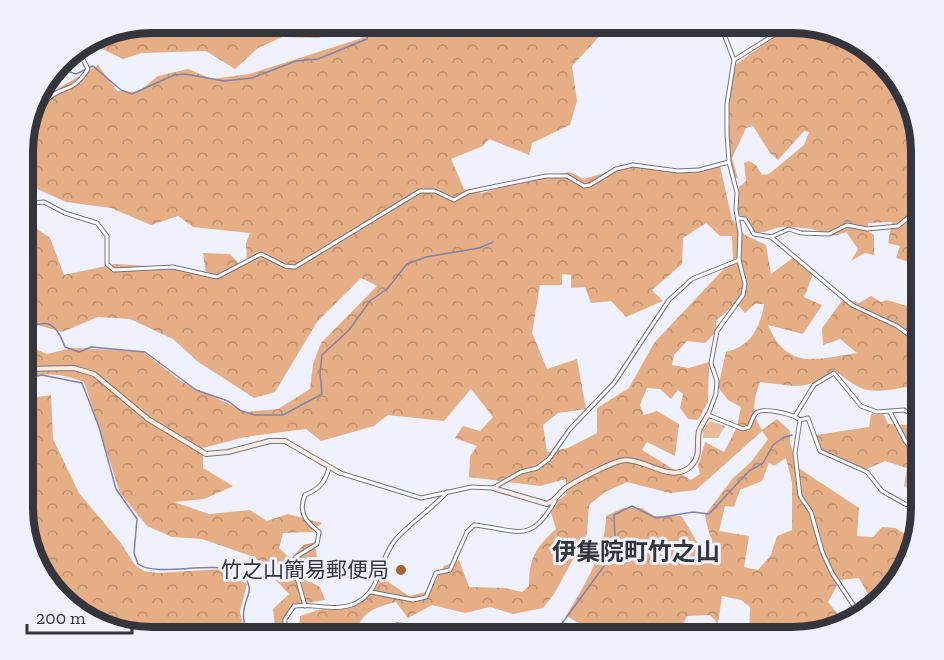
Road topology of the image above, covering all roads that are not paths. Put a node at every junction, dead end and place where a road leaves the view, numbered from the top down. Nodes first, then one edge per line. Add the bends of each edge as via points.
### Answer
1 (724, 33) edge
2 (777, 33) edge
3 (81, 56) edge
4 (734, 60) junction
5 (41, 110) edge
6 (729, 162) junction
7 (33, 202) edge
8 (911, 215) edge
9 (739, 218) junction
10 (771, 237) junction
11 (739, 260) junction
12 (911, 336) edge
13 (33, 369) edge
14 (890, 412) junction
15 (911, 414) edge
16 (708, 415) junction
17 (795, 416) junction
18 (800, 420) junction
19 (911, 448) edge
20 (329, 468) junction
21 (340, 473) joint
22 (493, 488) junction
23 (448, 490) junction
24 (555, 501) junction
25 (911, 506) edge
26 (371, 592) junction
27 (305, 606) junction
28 (856, 608) edge
29 (284, 627) edge

1 - 4 street
2 - 4 street
3 - 5 street via 87,67 76,85 47,100
4 - 6 street via 727,104
6 - 7 street via 678,171 633,165 616,169 584,186 567,176 546,176 468,192 454,200 435,191 420,191 295,267 261,254 217,277 173,267 114,270 107,264 107,236 97,223 44,202
6 - 9 street
8 - 10 street via 898,226 867,229 847,225 829,234 789,229
9 - 10 street via 746,219 754,234
9 - 11 street
10 - 12 street via 852,305
11 - 16 street via 745,290 717,331 711,363 717,381 716,394
11 - 22 street via 697,276 685,285 666,303 614,383 570,429 549,459
13 - 20 street via 74,368 94,374 147,419 206,454 285,441
14 - 15 street
14 - 17 street via 877,412 856,403 851,391 834,373 814,386
14 - 19 street
16 - 17 street via 743,429 760,411
16 - 24 street via 699,432 698,454 687,470 675,473 620,461 565,488
17 - 18 street
18 - 25 street via 811,420 820,451 867,472 882,491
18 - 28 street via 795,453 800,496 811,512 832,573
20 - 21 street
20 - 27 street via 326,479 305,495 302,504 302,514 318,532 317,544 293,563
21 - 23 street via 416,498
22 - 23 street
22 - 24 street via 542,503
23 - 26 street via 396,539
24 - 26 street via 544,520 526,532 474,525 450,570 436,573 426,597 413,600
26 - 27 street via 342,608
27 - 29 street via 290,610

